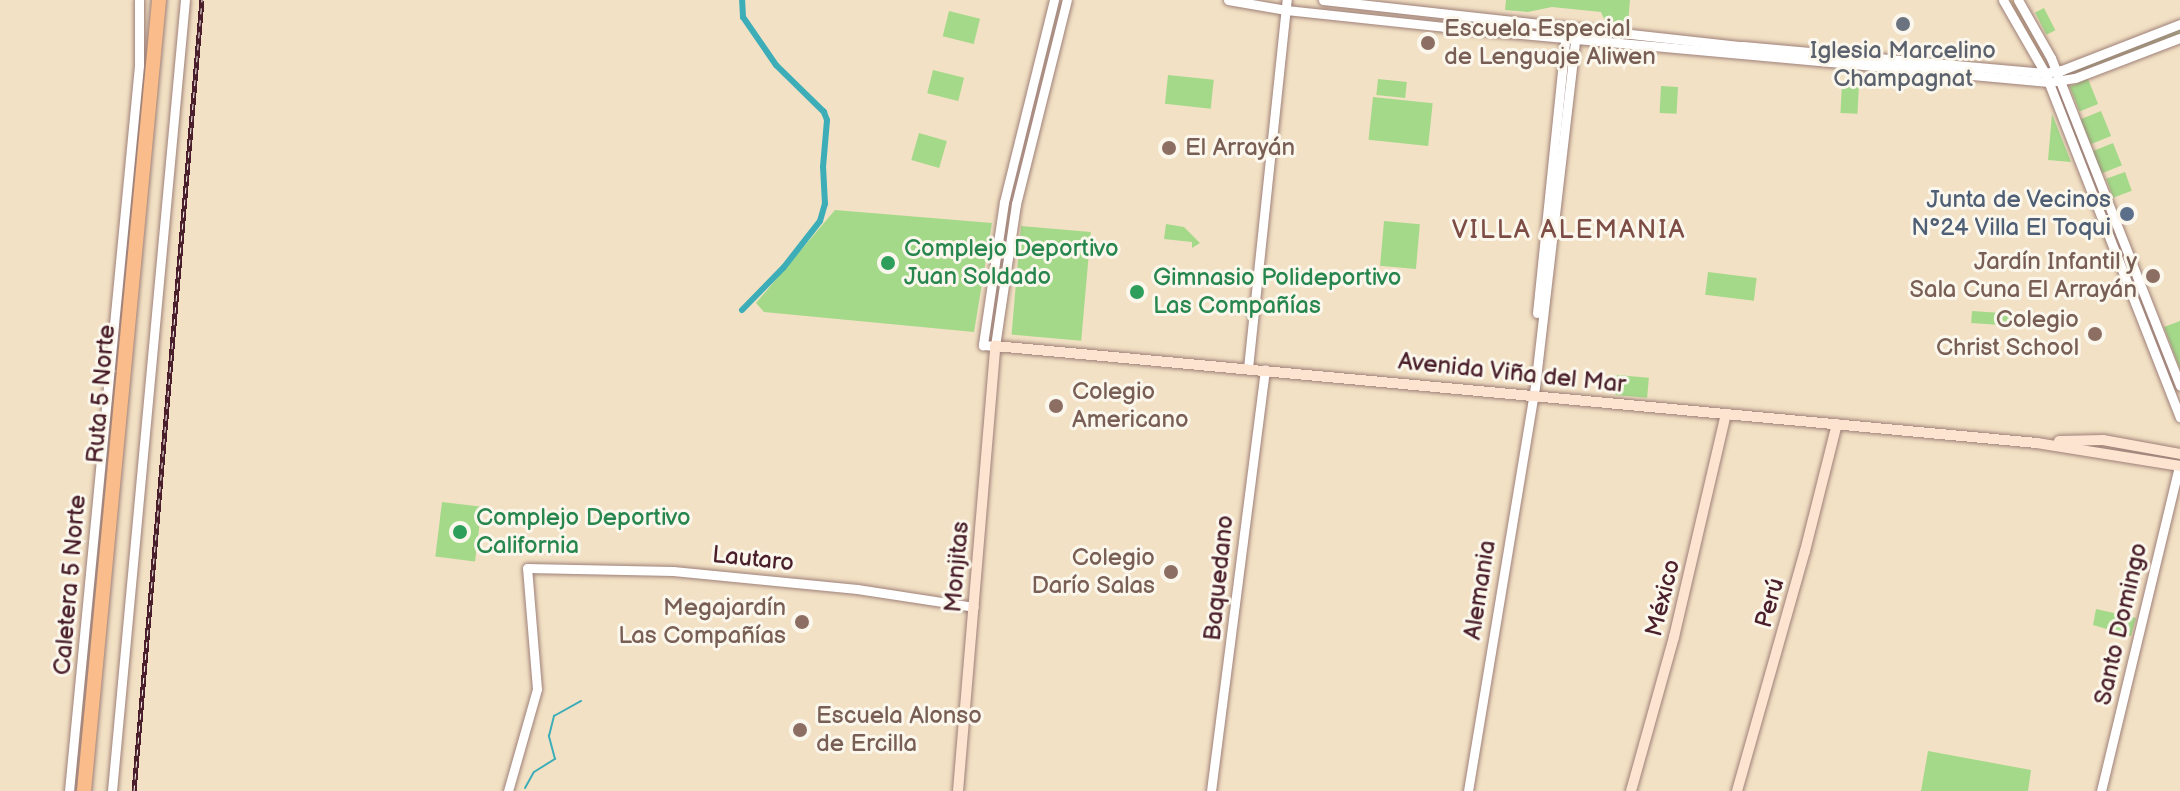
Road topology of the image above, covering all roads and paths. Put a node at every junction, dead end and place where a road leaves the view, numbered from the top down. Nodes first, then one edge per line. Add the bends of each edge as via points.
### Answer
1 (139, 0) edge
2 (159, 0) edge
3 (168, 0) edge
4 (185, 0) edge
5 (1054, 0) edge
6 (1067, 0) edge
7 (1228, 0) edge
8 (1323, 0) edge
9 (2003, 0) edge
10 (2018, 0) edge
11 (1286, 5) edge
12 (2180, 24) edge
13 (1571, 32) junction
14 (2180, 38) edge
15 (2058, 76) junction
16 (2047, 77) junction
17 (995, 346) junction
18 (1248, 368) junction
19 (1265, 369) junction
20 (2180, 386) edge
21 (1532, 396) junction
22 (1726, 414) junction
23 (2180, 417) edge
24 (1837, 424) junction
25 (2080, 444) junction
26 (2180, 454) edge
27 (2180, 466) edge
28 (974, 607) junction
29 (69, 791) edge
30 (84, 791) edge
31 (93, 791) edge
32 (112, 791) edge
33 (508, 791) edge
34 (958, 791) edge
35 (1211, 791) edge
36 (1468, 791) edge
37 (1631, 791) edge
38 (1737, 791) edge
39 (2101, 791) edge

1 - 29 street, Caletera 5 Norte via 139,65
2 - 30 highway, Ruta 5 Norte
3 - 31 highway, Ruta 5 Norte
4 - 32 street
5 - 17 street, Avenida Viña del Mar via 1004,202 983,345
6 - 17 street via 1016,204
7 - 11 street
8 - 13 street
9 - 16 street
10 - 15 street
11 - 13 street
11 - 18 street
12 - 15 street
13 - 16 street
13 - 21 street, Alemania
14 - 15 street
15 - 16 street
15 - 20 street
16 - 23 street
17 - 18 main road, Avenida Viña del Mar
17 - 28 main road, Monjitas
18 - 19 main road, Avenida Viña del Mar
19 - 21 main road, Avenida Viña del Mar
19 - 35 street, Baquedano
21 - 22 main road, Avenida Viña del Mar
21 - 36 street, Alemania
22 - 24 main road, Avenida Viña del Mar
22 - 37 main road, México via 1678,623
24 - 25 main road, Avenida Viña del Mar
24 - 38 main road, Perú
25 - 26 main road, Avenida Viña del Mar
25 - 27 main road, Avenida Viña del Mar
27 - 39 street, Santo Domingo
28 - 33 street, Lautaro via 673,571 527,568 537,689
28 - 34 main road, Monjitas

